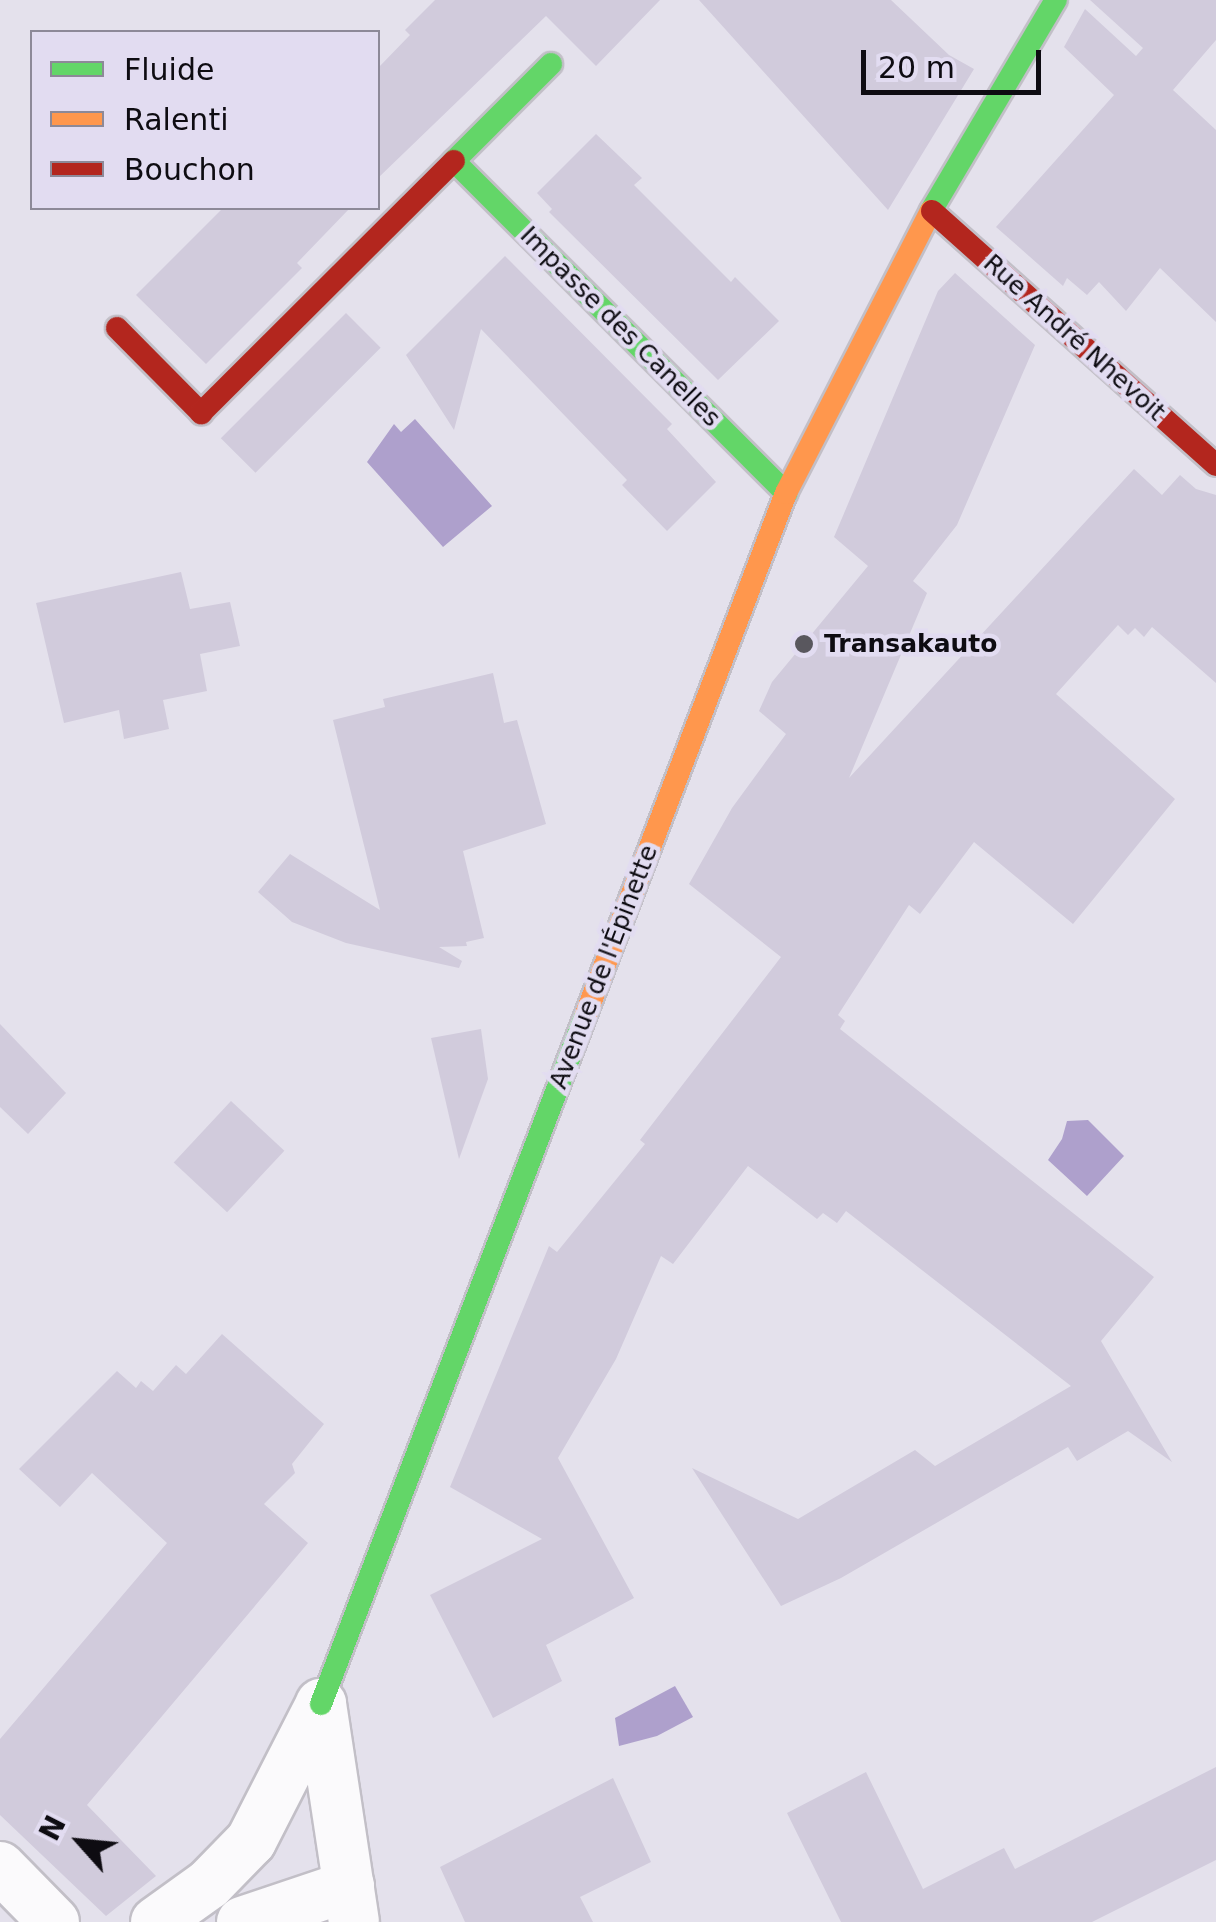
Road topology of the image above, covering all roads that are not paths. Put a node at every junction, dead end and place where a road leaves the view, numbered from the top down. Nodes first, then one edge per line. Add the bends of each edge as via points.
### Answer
1 (1056, 0) edge
2 (551, 64) dead end
3 (454, 161) junction
4 (932, 211) junction
5 (117, 328) dead end
6 (1216, 465) edge
7 (786, 493) junction
8 (321, 1704) junction
9 (0, 1867) edge
10 (352, 1904) edge
11 (54, 1922) edge
12 (156, 1922) edge
13 (242, 1922) edge

1 - 4 street, Avenue de l'Épinette
2 - 3 street
3 - 5 street via 201,413
3 - 7 street, Impasse des Canelles
4 - 6 street, Rue André Nhevoit
4 - 7 street, Avenue de l'Épinette
7 - 8 street, Avenue de l'Épinette
8 - 10 street
8 - 12 street, Avenue de l'Épinette via 252,1841 209,1884
9 - 11 street
10 - 13 street

